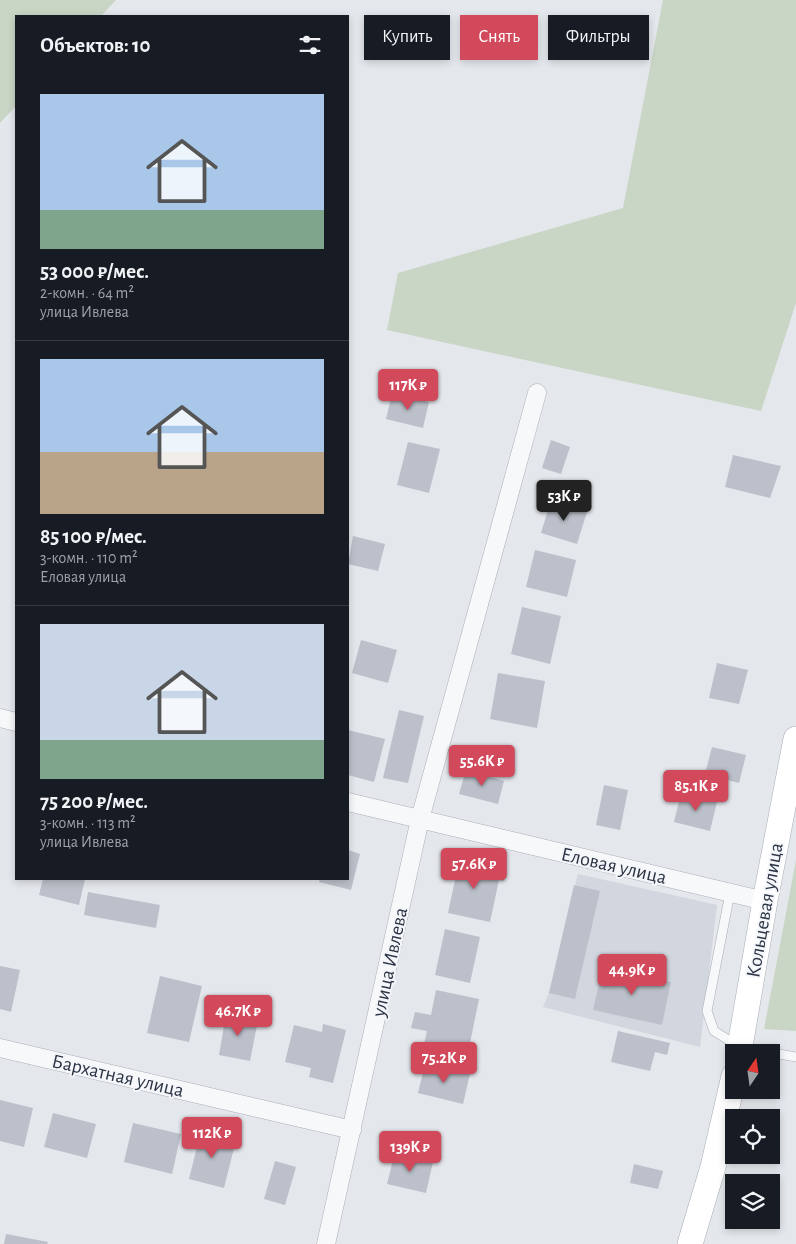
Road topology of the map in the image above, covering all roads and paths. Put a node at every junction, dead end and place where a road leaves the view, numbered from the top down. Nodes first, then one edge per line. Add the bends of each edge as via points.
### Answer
1 (537, 393) dead end
2 (0, 718) edge
3 (15, 722) edge
4 (796, 739) edge
5 (349, 802) edge
6 (420, 820) junction
7 (730, 893) junction
8 (765, 901) junction
9 (731, 1044) edge
10 (740, 1044) edge
11 (0, 1048) edge
12 (780, 1054) edge
13 (796, 1056) edge
14 (729, 1099) edge
15 (352, 1130) junction
16 (326, 1244) edge
17 (690, 1244) edge

1 - 6 street, улица Ивлева
2 - 3 street
4 - 8 main road, Кольцевая улица
5 - 6 street, Еловая улица
6 - 7 street, Еловая улица
6 - 15 street, улица Ивлева
7 - 8 street, Еловая улица
7 - 9 lane via 707,1011 714,1031
8 - 10 main road, Кольцевая улица
11 - 15 street, Бархатная улица
12 - 13 lane
14 - 17 main road
15 - 16 street, улица Ивлева

